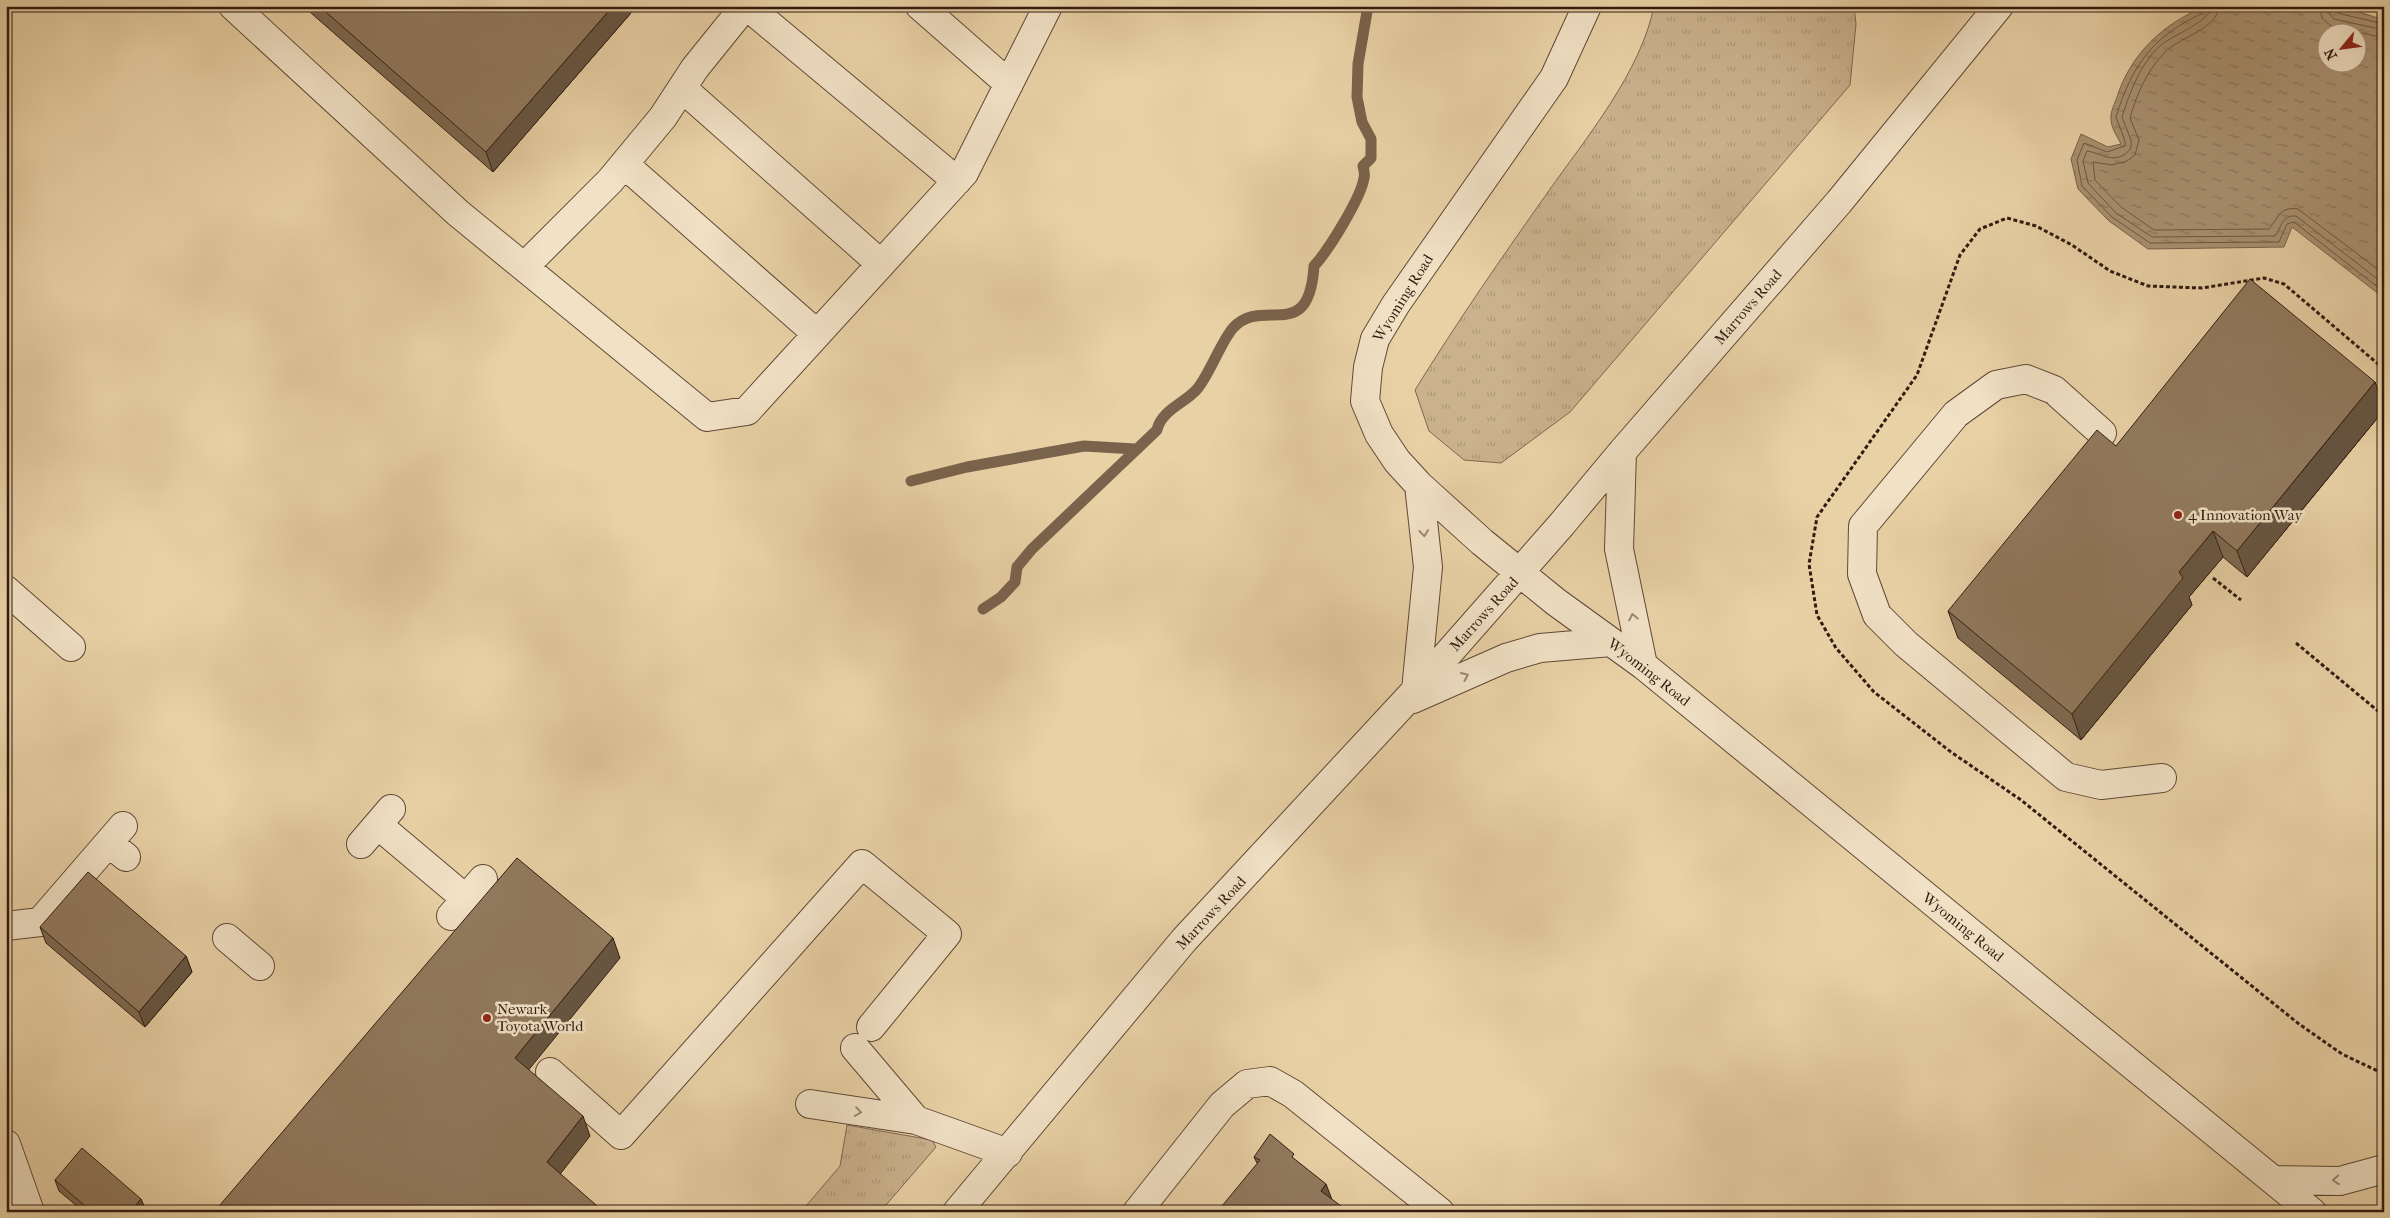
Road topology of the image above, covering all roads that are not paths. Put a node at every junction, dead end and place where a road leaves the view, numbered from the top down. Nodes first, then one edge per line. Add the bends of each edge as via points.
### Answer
1 (233, 6) edge
2 (746, 6) edge
3 (920, 6) edge
4 (1048, 6) edge
5 (1587, 6) edge
6 (1999, 6) edge
7 (1009, 84) junction
8 (682, 88) junction
9 (624, 164) junction
10 (957, 181) junction
11 (881, 264) junction
12 (524, 267) junction
13 (817, 334) junction
14 (2102, 434) edge
15 (1622, 452) junction
16 (1419, 485) junction
17 (1522, 572) junction
18 (6, 590) edge
19 (1611, 642) junction
20 (71, 647) dead end
21 (1643, 665) junction
22 (1410, 696) junction
23 (2162, 778) dead end
24 (377, 826) dead end
25 (119, 842) dead end
26 (467, 898) dead end
27 (6, 926) edge
28 (227, 938) dead end
29 (260, 966) dead end
30 (871, 1027) dead end
31 (855, 1048) dead end
32 (550, 1072) dead end
33 (810, 1104) dead end
34 (916, 1120) junction
35 (6, 1144) edge
36 (1008, 1153) junction
37 (2384, 1169) edge
38 (2273, 1180) junction
39 (30, 1212) edge
40 (958, 1212) edge
41 (1138, 1212) edge
42 (1440, 1212) edge
43 (2312, 1212) edge

1 - 12 street via 458,213
2 - 8 street
2 - 10 street
3 - 7 street
4 - 7 street
5 - 16 street, Wyoming Road via 1554,78 1375,339 1365,401 1379,434 1396,461
6 - 15 street, Marrows Road via 1839,202
7 - 10 street
8 - 9 street
8 - 11 street
9 - 12 street
9 - 13 street
10 - 11 street
11 - 13 street
12 - 13 street via 707,417 748,411
14 - 23 street via 2054,390 2026,378 1996,385 1956,414 1863,526 1862,574 1877,615 1906,644 2066,778 2101,786
15 - 17 street, Marrows Road
21 -> 15 street via 1619,549
16 - 17 street, Wyoming Road via 1482,542
16 -> 22 street via 1428,567
17 - 19 street, Wyoming Road via 1556,602
17 - 22 street, Marrows Road
18 - 20 street
19 - 21 street, Wyoming Road
22 -> 19 street via 1540,648
21 - 38 street, Wyoming Road
22 - 36 street, Marrows Road via 1184,940
24 - 26 street
25 - 27 street via 40,922
28 - 29 street
30 - 32 street via 947,934 862,864 621,1135
31 - 34 street
33 -> 34 street
34 - 36 street
35 - 39 street
36 - 40 street, Marrows Road
37 -> 38 street via 2340,1181
38 - 43 street, Wyoming Road
41 - 42 street via 1222,1105 1247,1084 1270,1081 1293,1094

